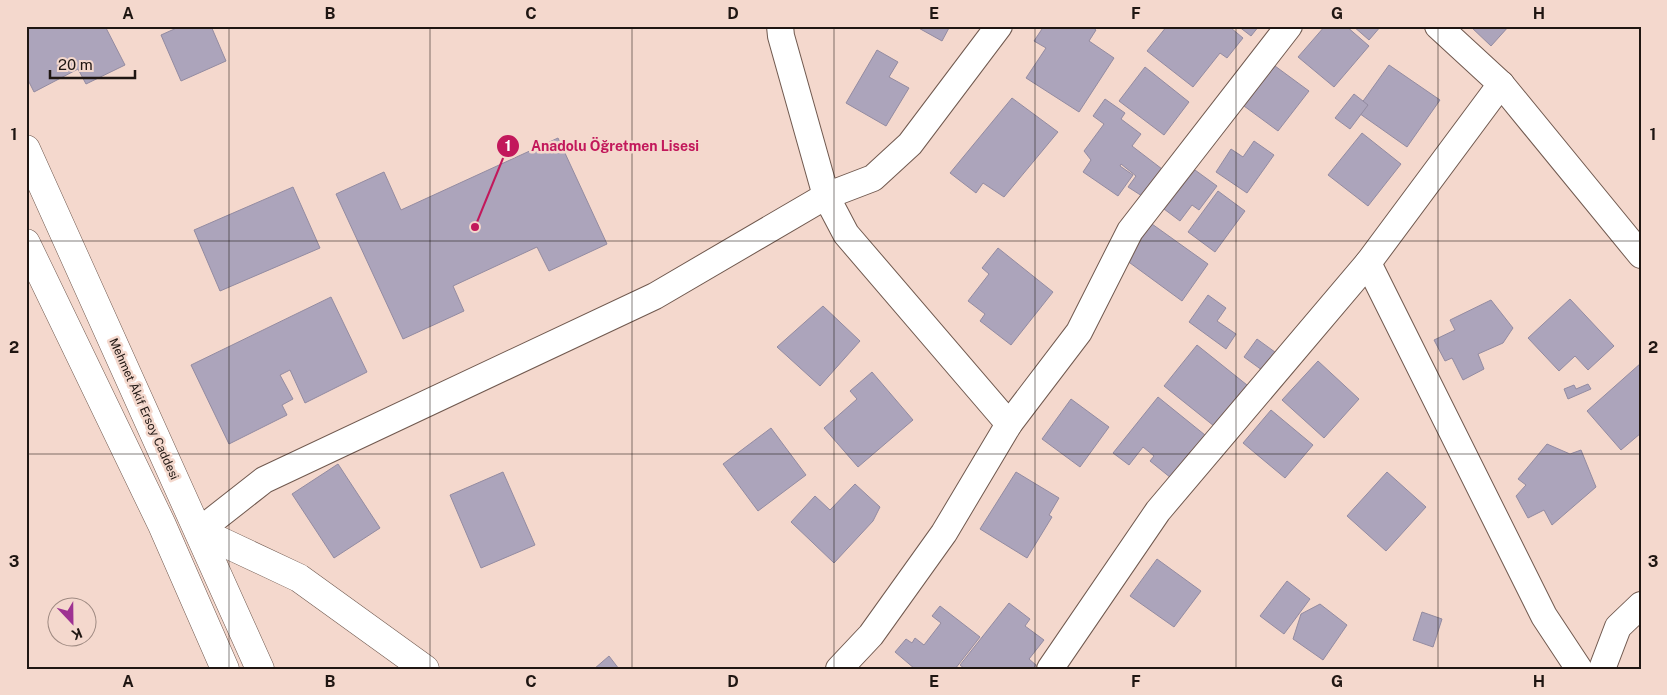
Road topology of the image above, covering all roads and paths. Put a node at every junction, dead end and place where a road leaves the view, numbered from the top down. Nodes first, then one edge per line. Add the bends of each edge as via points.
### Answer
1 (780, 26) edge
2 (999, 26) edge
3 (1289, 26) edge
4 (1438, 26) edge
5 (1501, 84) junction
6 (26, 149) edge
7 (826, 196) junction
8 (26, 243) edge
9 (1641, 254) edge
10 (1368, 263) junction
11 (1008, 424) junction
12 (199, 531) junction
13 (1641, 605) edge
14 (225, 669) edge
15 (260, 669) edge
16 (425, 669) edge
17 (840, 669) edge
18 (1050, 669) edge
19 (1580, 669) edge
20 (1602, 669) edge

1 - 7 street
2 - 7 street via 910,144 873,178
3 - 11 street via 1130,230 1079,332
4 - 5 street
5 - 9 street
5 - 10 street
6 - 12 main road, Mehmet Âkif Ersoy Caddesi
7 - 11 street via 846,234
7 - 12 street via 655,296 264,480
8 - 14 main road via 162,525
10 - 18 street via 1158,511
10 - 19 street via 1544,616
11 - 17 street via 944,533 871,635
12 - 15 main road, Mehmet Âkif Ersoy Caddesi
12 - 16 main road via 299,578
13 - 20 street via 1618,627

